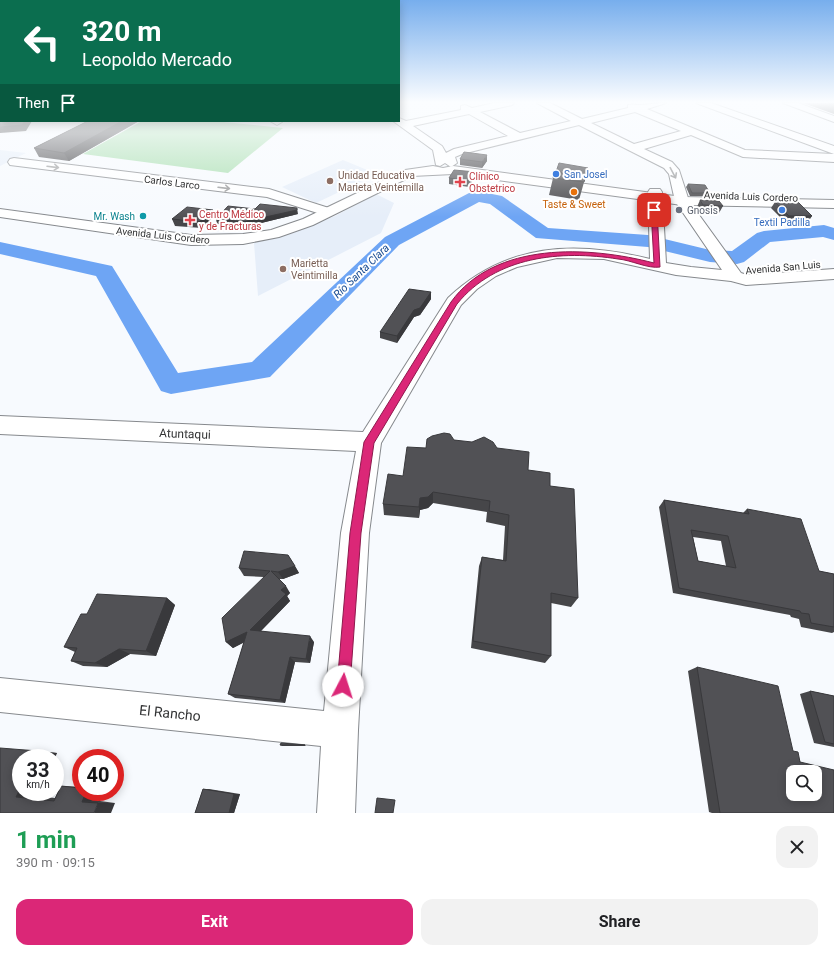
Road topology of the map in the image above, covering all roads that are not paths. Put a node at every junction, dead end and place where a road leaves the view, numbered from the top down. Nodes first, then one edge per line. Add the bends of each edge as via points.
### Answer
1 (428, 141) edge
2 (497, 141) edge
3 (619, 141) edge
4 (658, 141) edge
5 (713, 141) edge
6 (808, 141) edge
7 (633, 148) junction
8 (834, 150) edge
9 (34, 152) edge
10 (834, 158) edge
11 (444, 166) junction
12 (654, 195) junction
13 (834, 196) edge
14 (681, 197) junction
15 (834, 204) edge
16 (0, 205) edge
17 (322, 210) junction
18 (0, 213) edge
19 (657, 257) junction
20 (834, 262) edge
21 (730, 269) junction
22 (834, 274) edge
23 (0, 425) edge
24 (369, 442) junction
25 (0, 695) edge
26 (340, 730) junction
27 (336, 813) edge

1 - 11 street via 438,148
2 - 11 street via 453,152
3 - 7 street
4 - 7 street
5 - 10 street via 743,153
6 - 8 street
7 -> 14 street via 668,165 675,173
9 -> 17 street, Carlos Larco via 11,164 268,193
11 - 12 street, Avenida Luis Cordero
11 - 17 street, Avenida Luis Cordero via 413,171
12 - 14 street, Avenida Luis Cordero
12 - 19 street
13 - 14 street, Avenida Luis Cordero
14 - 15 street, Avenida Luis Cordero via 741,204
14 - 21 street
16 - 17 street, Avenida Luis Cordero via 219,234 276,226
17 - 18 street, Avenida Luis Cordero via 287,230 225,241 191,240
19 - 21 street, Avenida San Luis via 690,272
19 - 24 street, Avenida San Luis via 626,258 564,253 534,257 486,274 463,291 454,302
20 - 21 street, Avenida San Luis via 740,271
21 - 22 street, Avenida San Luis via 746,280
23 - 24 street, Atuntaqui
24 - 26 street via 355,533
25 - 26 street, El Rancho
26 - 27 street

